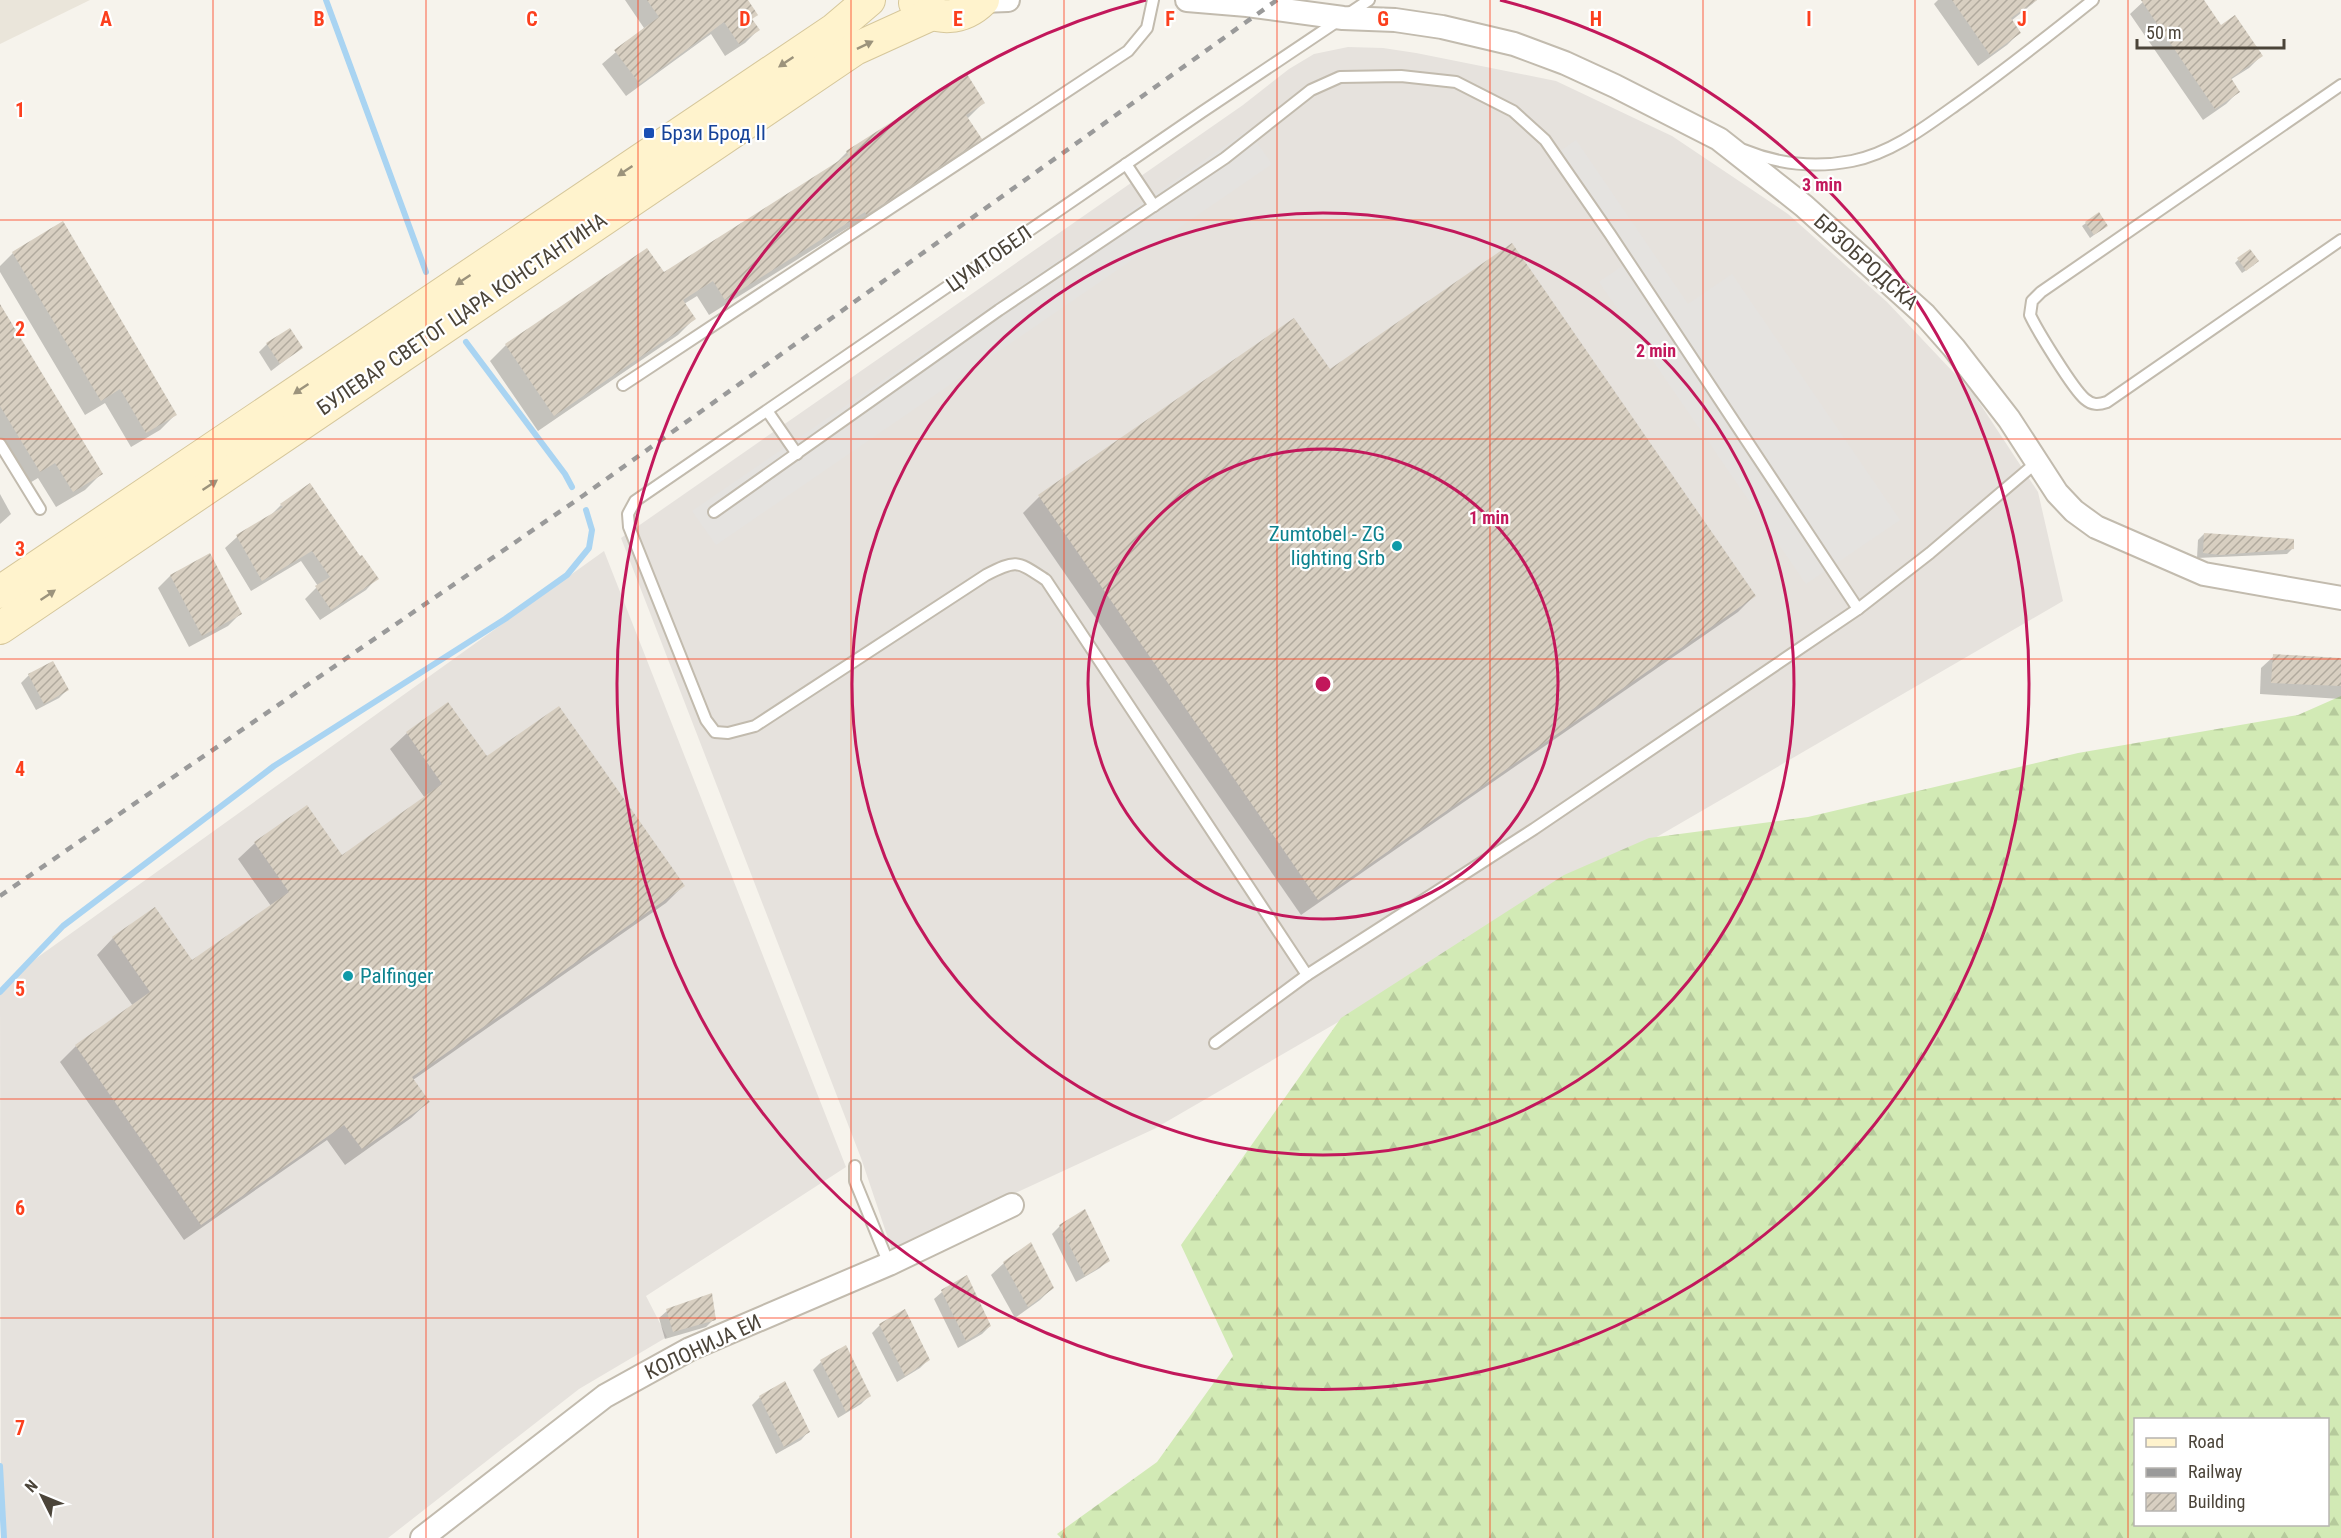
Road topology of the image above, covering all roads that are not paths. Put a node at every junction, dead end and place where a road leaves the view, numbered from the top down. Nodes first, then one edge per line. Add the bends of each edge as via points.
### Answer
1 (869, 0) edge
2 (991, 0) edge
3 (1153, 0) edge
4 (1187, 0) edge
5 (1369, 0) edge
6 (2093, 0) edge
7 (922, 7) edge
8 (839, 14) edge
9 (1343, 18) junction
10 (2341, 85) edge
11 (1719, 140) junction
12 (1126, 164) junction
13 (1154, 206) junction
14 (2341, 240) edge
15 (623, 385) dead end
16 (768, 412) junction
17 (0, 444) edge
18 (797, 454) junction
19 (2037, 462) junction
20 (40, 509) dead end
21 (714, 512) dead end
22 (0, 592) edge
23 (2341, 598) edge
24 (1858, 609) junction
25 (0, 628) edge
26 (1307, 975) junction
27 (1215, 1043) dead end
28 (855, 1166) dead end
29 (1012, 1205) dead end
30 (889, 1264) junction
31 (422, 1538) edge

1 - 8 main road, БУЛЕВАР СВЕТОГ ЦАРА КОНСТАНТИНА
2 - 7 main road via 954,16
3 - 15 lane via 1146,28 1128,51
4 - 9 street, БРЗОБРОДСКА
5 - 9 lane, ЦУМТОБЕЛ
6 - 11 lane via 1989,82 1914,135 1885,150 1853,161 1794,164
25 -> 7 main road, БУЛЕВАР СВЕТОГ ЦАРА КОНСТАНТИНА
8 -> 22 main road, БУЛЕВАР СВЕТОГ ЦАРА КОНСТАНТИНА
9 - 11 street, БРЗОБРОДСКА via 1395,20 1514,44 1605,81
9 - 12 lane, ЦУМТОБЕЛ
10 - 14 lane via 2041,292 2032,301 2030,315 2080,394 2092,404 2100,404
11 - 19 street, БРЗОБРОДСКА via 1804,206 1925,315 2009,419
12 - 13 lane
12 - 16 lane, ЦУМТОБЕЛ
13 - 18 lane via 999,310
13 - 24 lane via 1226,158 1311,90 1340,77 1401,76 1456,82 1513,111 1545,140
16 - 18 lane
16 - 26 lane, ЦУМТОБЕЛ via 635,501 628,514 629,527 706,720 715,732 755,726 986,575 1010,562 1024,566 1046,580
17 - 20 lane
18 - 21 lane
19 - 23 street, БРЗОБРОДСКА via 2057,494 2096,527 2204,574
19 - 24 lane
24 - 26 lane via 1534,829
26 - 27 lane
28 - 30 lane via 858,1188
29 - 30 street, КОЛОНИЈА ЕИ
30 - 31 street, КОЛОНИЈА ЕИ via 690,1349 605,1396

